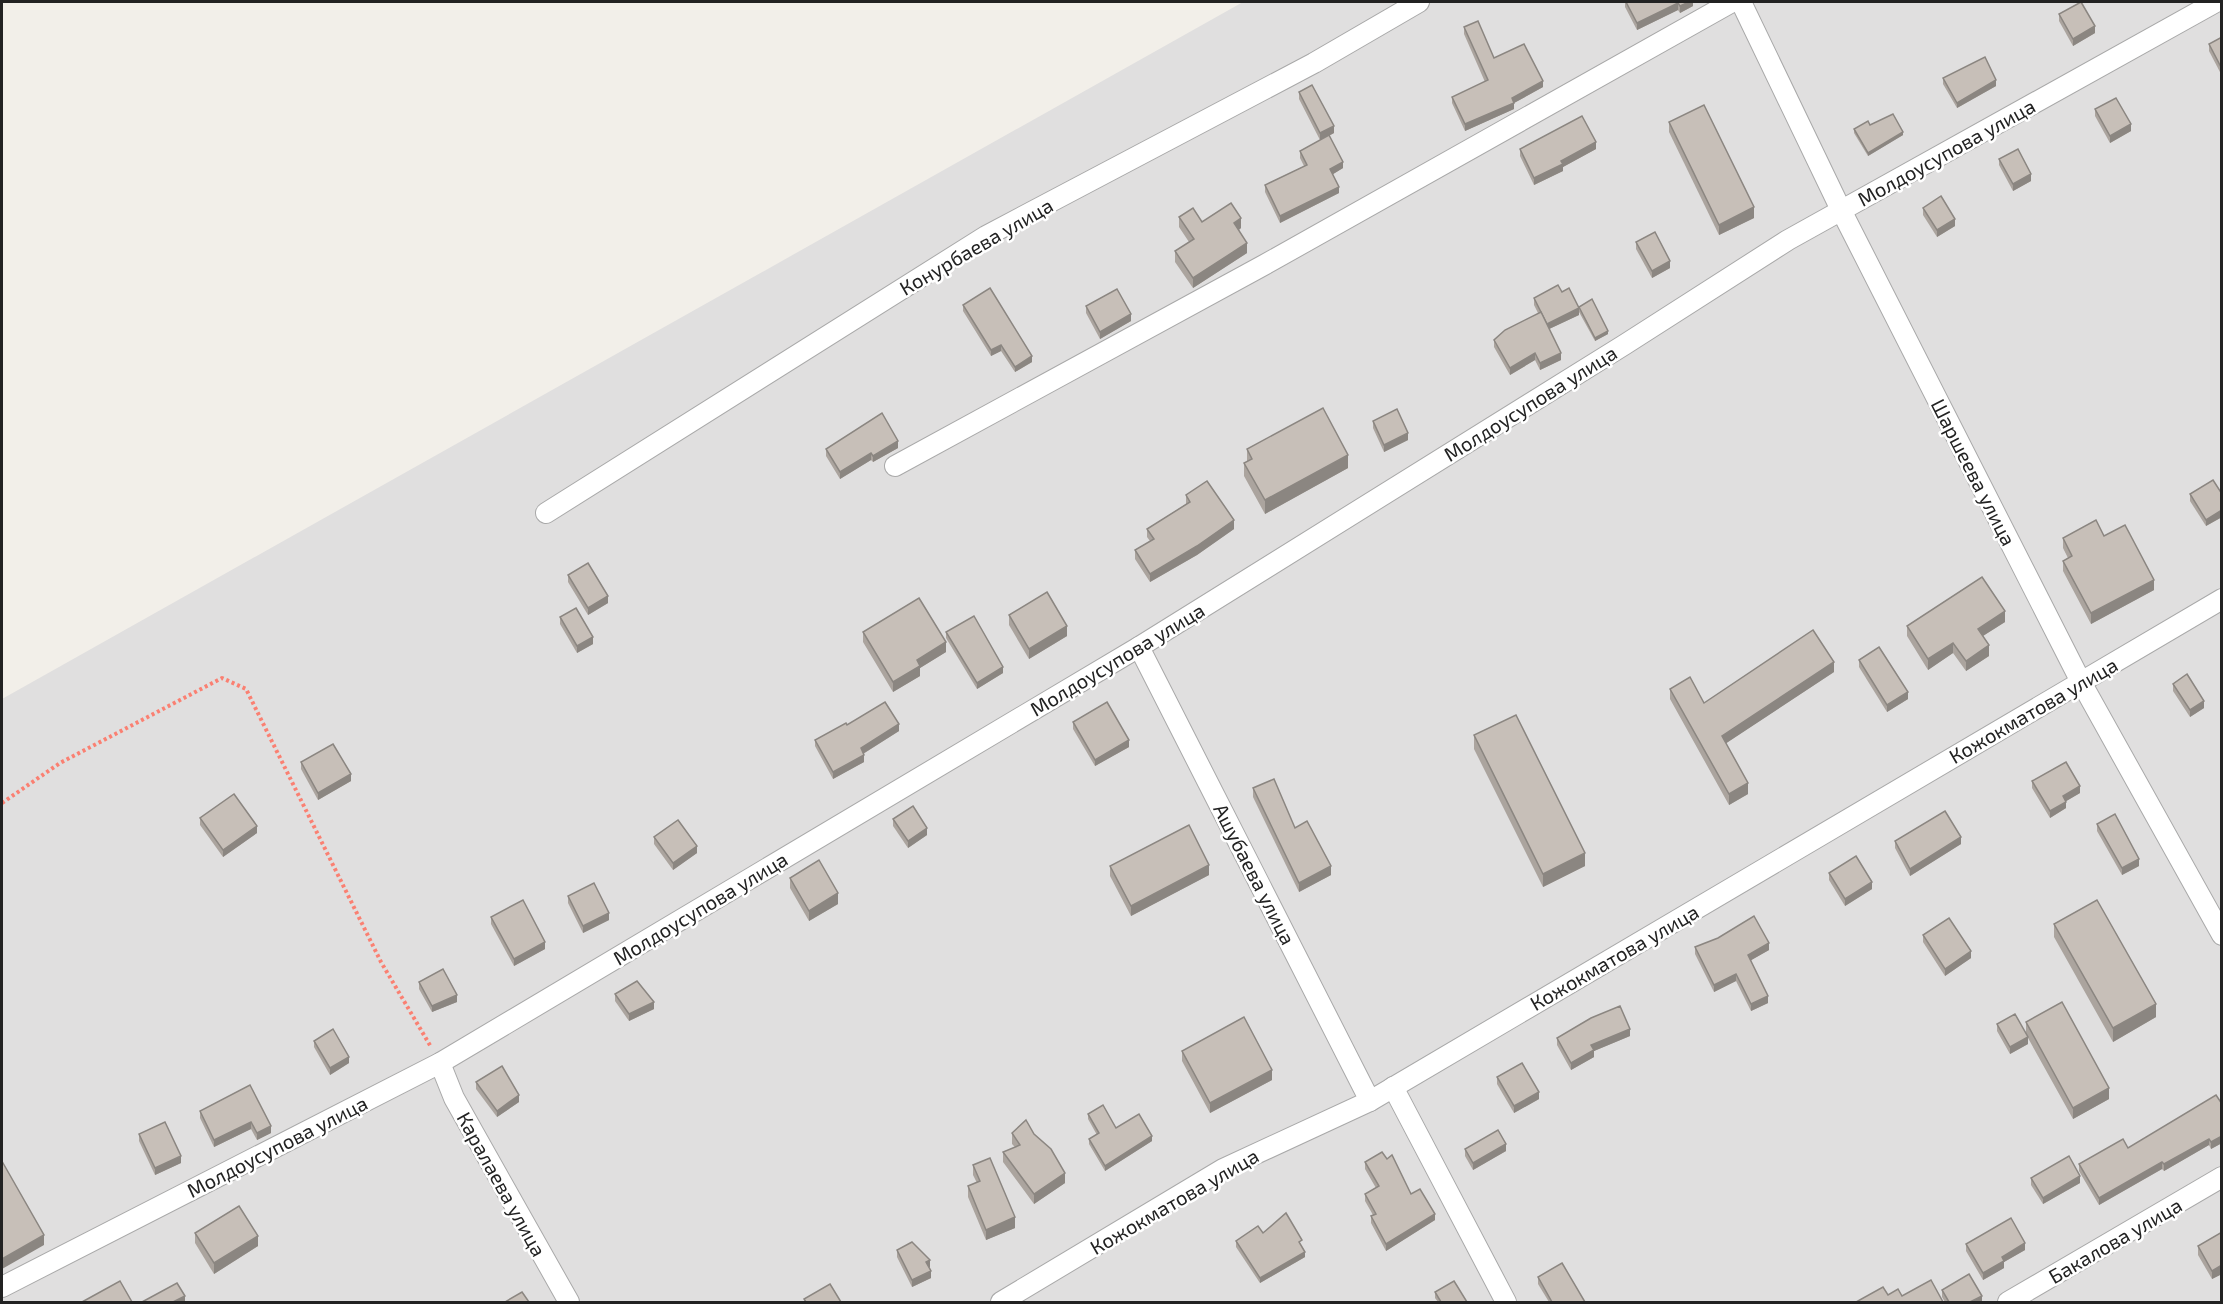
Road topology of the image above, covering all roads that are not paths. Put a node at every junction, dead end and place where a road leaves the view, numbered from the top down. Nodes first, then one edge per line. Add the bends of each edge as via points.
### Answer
1 (1419, 2) edge
2 (1732, 2) edge
3 (1741, 2) edge
4 (2216, 2) edge
5 (1840, 210) junction
6 (895, 466) dead end
7 (546, 513) dead end
8 (2222, 600) edge
9 (1139, 647) junction
10 (2080, 682) junction
11 (2222, 935) edge
12 (440, 1063) junction
13 (1393, 1087) junction
14 (1370, 1101) junction
15 (2222, 1177) edge
16 (2, 1287) edge
17 (569, 1302) edge
18 (1001, 1302) edge
19 (1506, 1302) edge
20 (2008, 1302) edge

1 - 7 street, Конурбаева улица via 1314,63 986,236
2 - 6 street via 1253,271
3 - 5 street, Шаршеева улица
4 - 5 street, Молдоусупова улица
5 - 9 street, Молдоусупова улица
5 - 10 street, Шаршеева улица
8 - 10 street, Кожокматова улица
9 - 12 street, Молдоусупова улица
9 - 14 street, Ашубаева улица
10 - 11 street, Шаршеева улица
10 - 13 street, Кожокматова улица
12 - 16 street, Молдоусупова улица
12 - 17 street, Каралаева улица via 454,1098
13 - 14 street, Кожокматова улица
13 - 19 street
14 - 18 street, Кожокматова улица via 1223,1169
15 - 20 street, Бакалова улица

